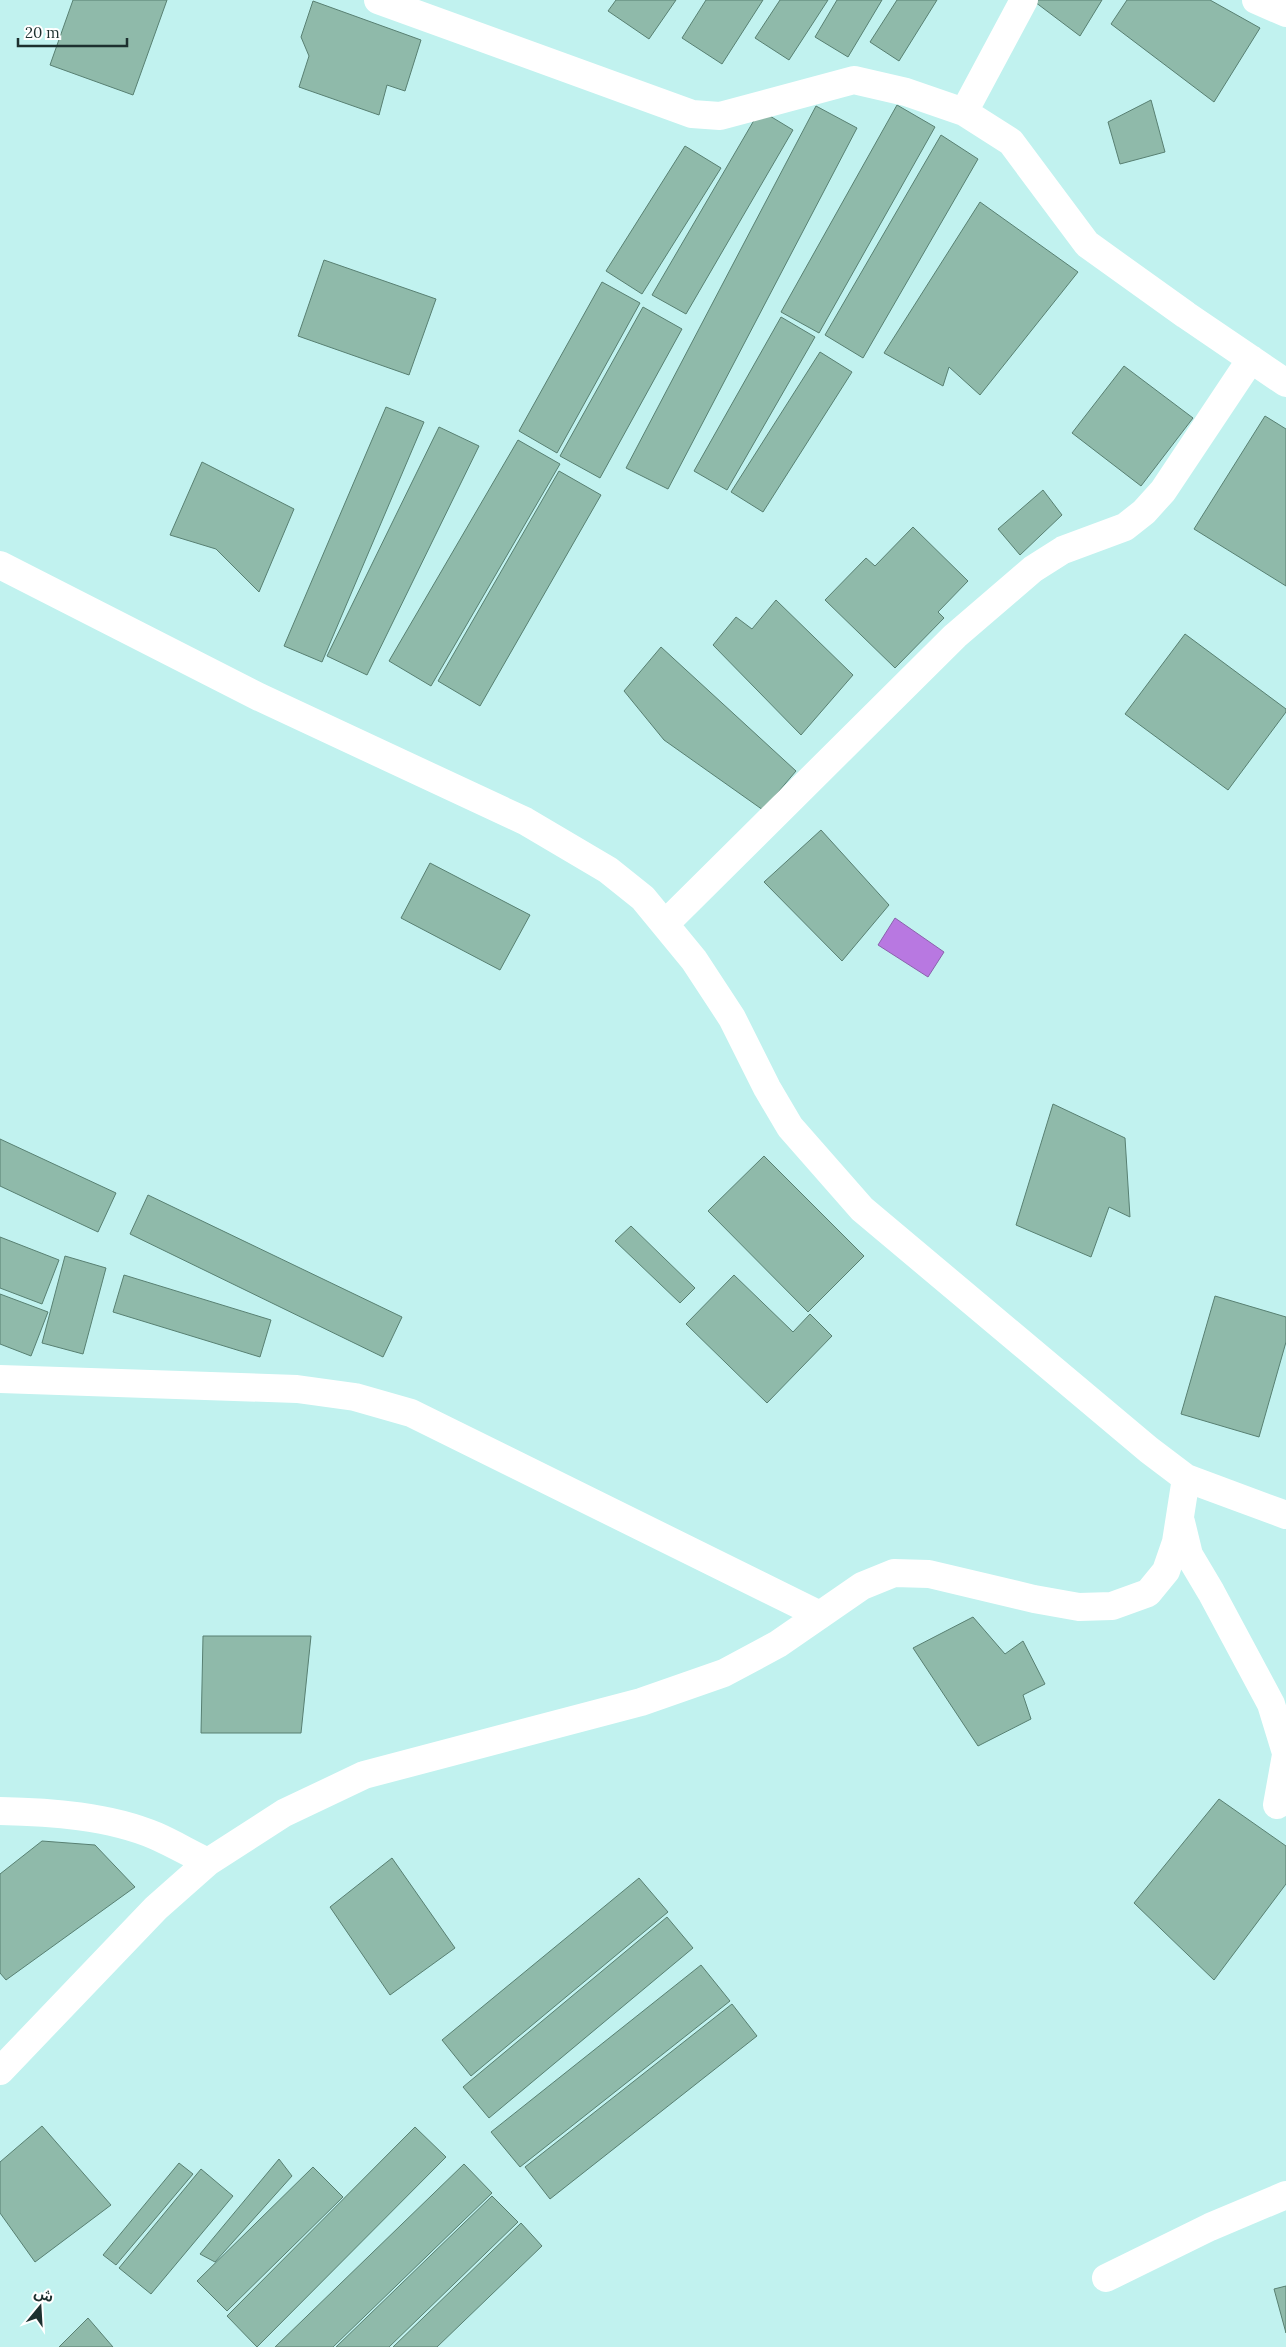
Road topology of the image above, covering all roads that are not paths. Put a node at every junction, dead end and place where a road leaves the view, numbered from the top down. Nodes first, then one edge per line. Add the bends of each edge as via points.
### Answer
1 (378, 0) edge
2 (1024, 0) edge
3 (1256, 0) edge
4 (1286, 13) edge
5 (964, 112) junction
6 (1251, 359) junction
7 (1286, 383) edge
8 (0, 564) edge
9 (665, 924) junction
10 (0, 1379) edge
11 (1186, 1478) junction
12 (1286, 1515) edge
13 (1180, 1518) junction
14 (820, 1615) junction
15 (1286, 1754) edge
16 (1277, 1805) dead end
17 (0, 1811) edge
18 (208, 1862) junction
19 (0, 2071) edge
20 (1286, 2195) edge
21 (1106, 2278) dead end

1 - 5 street via 692,114 720,116 854,80 906,92
2 - 5 street
3 - 4 street
5 - 6 street via 1011,142 1087,244
6 - 7 street
6 - 9 street via 1163,490 1144,512 1125,527 1063,550 1033,569 955,636
8 - 9 street via 259,697 525,822 608,870 643,898
9 - 11 street via 694,960 732,1018 790,1127 862,1209
10 - 14 street via 297,1389 355,1397 411,1413
11 - 12 street
11 - 13 street
13 - 14 street via 1166,1571 1148,1593 1112,1606 1079,1607 928,1574 894,1573 862,1586
13 - 15 street via 1189,1556 1271,1704
14 - 18 street via 778,1644 724,1673 641,1702 364,1775 284,1813
15 - 16 street
17 - 18 street via 70,1816 119,1824 155,1836
18 - 19 street via 156,1908
20 - 21 street via 1210,2227

